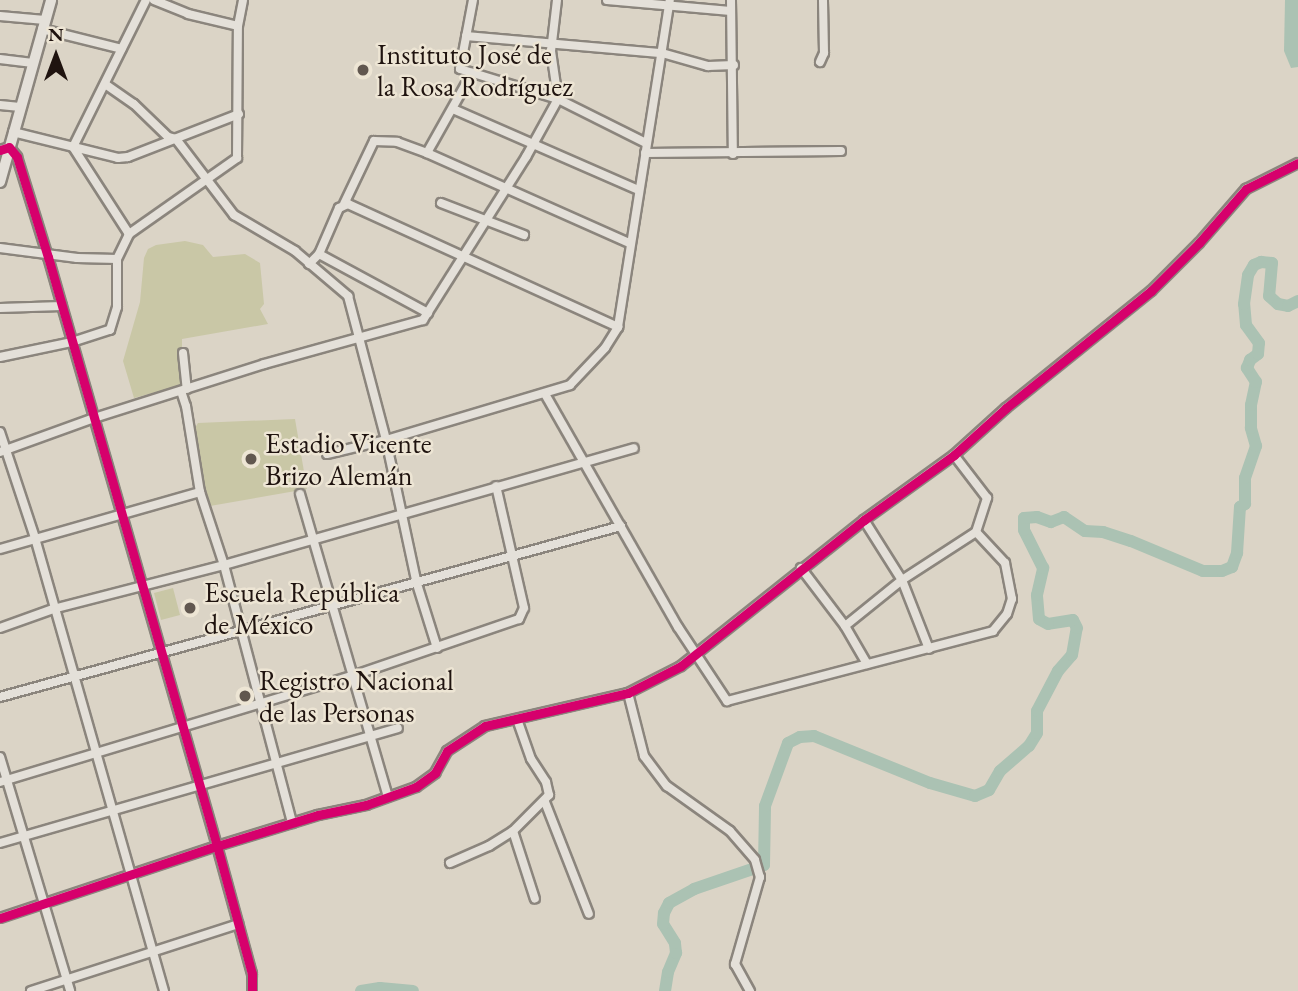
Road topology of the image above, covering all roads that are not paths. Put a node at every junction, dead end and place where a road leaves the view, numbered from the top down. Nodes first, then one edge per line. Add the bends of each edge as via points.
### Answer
1 (51, 0) edge
2 (146, 0) edge
3 (154, 0) edge
4 (243, 0) edge
5 (473, 0) edge
6 (557, 0) edge
7 (607, 0) edge
8 (731, 0) edge
9 (823, 0) edge
10 (669, 3) edge
11 (731, 10) junction
12 (0, 16) edge
13 (44, 24) junction
14 (238, 26) junction
15 (466, 36) junction
16 (551, 42) junction
17 (122, 49) junction
18 (662, 53) junction
19 (0, 59) edge
20 (820, 62) dead end
21 (33, 63) junction
22 (734, 65) junction
23 (472, 73) junction
24 (106, 84) junction
25 (558, 99) junction
26 (0, 105) edge
27 (20, 107) junction
28 (453, 110) junction
29 (239, 114) junction
30 (13, 132) junction
31 (175, 139) junction
32 (646, 143) junction
33 (533, 145) junction
34 (73, 147) junction
35 (5, 148) edge
36 (841, 151) dead end
37 (427, 153) junction
38 (645, 153) junction
39 (733, 154) junction
40 (1298, 163) edge
41 (207, 181) junction
42 (0, 182) edge
43 (507, 187) junction
44 (638, 190) junction
45 (441, 203) dead end
46 (344, 204) junction
47 (486, 220) junction
48 (129, 234) junction
49 (524, 235) dead end
50 (629, 243) junction
51 (0, 248) edge
52 (319, 254) junction
53 (47, 255) junction
54 (464, 256) junction
55 (117, 259) junction
56 (309, 264) junction
57 (62, 306) junction
58 (0, 308) edge
59 (428, 313) junction
60 (618, 327) junction
61 (360, 338) junction
62 (72, 342) junction
63 (183, 353) dead end
64 (0, 357) edge
65 (184, 390) junction
66 (545, 394) junction
67 (94, 418) junction
68 (0, 432) edge
69 (386, 440) junction
70 (634, 447) dead end
71 (3, 451) edge
72 (327, 454) dead end
73 (954, 455) junction
74 (583, 462) junction
75 (496, 486) junction
76 (200, 492) junction
77 (300, 494) dead end
78 (403, 513) junction
79 (123, 515) junction
80 (864, 520) junction
81 (621, 526) junction
82 (976, 532) junction
83 (35, 538) junction
84 (313, 539) junction
85 (0, 549) edge
86 (511, 557) junction
87 (224, 565) junction
88 (801, 568) junction
89 (902, 580) junction
90 (417, 584) junction
91 (142, 585) junction
92 (335, 607) junction
93 (53, 609) junction
94 (845, 626) junction
95 (0, 628) edge
96 (241, 633) junction
97 (437, 648) junction
98 (929, 649) junction
99 (161, 654) junction
100 (699, 655) junction
101 (867, 664) junction
102 (355, 675) junction
103 (73, 678) junction
104 (628, 693) junction
105 (0, 697) edge
106 (260, 703) junction
107 (517, 719) junction
108 (181, 727) junction
109 (398, 728) dead end
110 (371, 735) junction
111 (95, 753) junction
112 (0, 757) edge
113 (277, 762) junction
114 (3, 781) edge
115 (198, 786) junction
116 (388, 796) junction
117 (545, 802) junction
118 (111, 811) junction
119 (292, 823) junction
120 (513, 831) junction
121 (24, 836) junction
122 (0, 843) edge
123 (217, 846) junction
124 (450, 863) dead end
125 (129, 875) junction
126 (535, 899) dead end
127 (42, 905) junction
128 (589, 914) dead end
129 (0, 918) edge
130 (238, 924) junction
131 (152, 952) junction
132 (66, 979) junction
133 (31, 991) edge
134 (70, 991) edge
135 (164, 991) edge
136 (252, 991) edge
137 (750, 991) edge

1 - 13 main road
2 - 17 street
3 - 14 street via 188,15
4 - 14 street
5 - 15 street
6 - 16 street
7 - 10 street
8 - 11 street
9 - 20 street via 824,52
10 - 11 street
10 - 18 street
11 - 22 street
12 - 13 street
13 - 17 street
13 - 21 main road
14 - 29 street
15 - 16 street
15 - 23 street via 459,68
16 - 18 street
16 - 25 street
17 - 24 street
18 - 22 street via 708,66
18 - 32 street
19 - 21 street
21 - 27 main road
22 - 39 street
23 - 25 street
23 - 28 street
24 - 31 street
24 - 34 street
25 - 32 street
25 - 33 street
26 - 27 street
27 - 30 main road
28 - 33 street
28 - 37 street
29 - 31 street
29 - 41 street via 237,158
30 - 34 street
30 - 35 main road
31 - 34 street via 128,157
31 - 41 street
32 - 38 street
33 - 43 street
33 - 44 street
34 - 48 street
35 - 42 main road
35 - 53 street via 22,170
36 - 39 street
37 - 43 street
37 - 46 street via 397,142 374,141
38 - 39 street
38 - 44 street
40 - 73 street via 1246,189 1174,270
41 - 48 street
41 - 56 street via 234,215
43 - 47 street
43 - 50 street
44 - 50 street
45 - 47 street
46 - 52 street via 328,228
46 - 54 street
47 - 49 street
47 - 54 street
48 - 55 street
50 - 60 street
51 - 53 street
52 - 56 street
52 - 59 street
53 - 55 street
53 - 57 street
54 - 59 street
54 - 60 street
55 - 62 street via 114,324 103,334
56 - 61 street via 348,296
57 - 58 street
57 - 62 street
59 - 61 street via 418,322
60 - 66 street via 577,382
61 - 65 street
61 - 69 street
62 - 64 street
62 - 67 street
63 - 65 street
65 - 67 street
65 - 76 street
66 - 69 street
66 - 74 street
67 - 71 street
67 - 79 street
68 - 71 street
69 - 72 street
69 - 78 street
70 - 74 street
71 - 83 street
73 - 80 street
73 - 82 street via 987,498
74 - 75 street
74 - 81 street
75 - 78 street
75 - 86 street
76 - 79 street
76 - 87 street
77 - 84 street
78 - 84 street
78 - 90 street
79 - 83 street
79 - 91 street
80 - 88 street
80 - 89 street
81 - 86 street
81 - 100 street
82 - 89 street
82 - 98 street via 1005,564 1012,599 1007,614 993,631
83 - 85 street
83 - 93 street
84 - 87 street
84 - 92 street
86 - 90 street
86 - 97 street via 524,608 521,616
87 - 91 street
87 - 96 street
88 - 94 street
88 - 100 street
89 - 94 street
89 - 98 street
90 - 92 street
90 - 97 street
91 - 93 street
91 - 99 street
92 - 96 street
92 - 102 street
93 - 95 street
93 - 103 street
94 - 101 street
96 - 99 street
96 - 106 street
97 - 102 street
98 - 101 street
99 - 103 street
99 - 108 street
100 - 101 street via 727,701
100 - 104 street
102 - 106 street
102 - 110 street
103 - 105 street
103 - 111 street
104 - 107 street
104 - 137 street via 644,756 667,786 730,831 755,860 760,877 735,964
106 - 108 street
106 - 113 street
107 - 116 street via 469,734 447,751 425,781
107 - 117 street via 531,759 549,788
108 - 111 street
108 - 115 street
109 - 110 street
110 - 113 street
110 - 116 street
111 - 114 street
111 - 118 street
112 - 114 street
113 - 115 street
113 - 119 street
114 - 121 street
115 - 118 street
115 - 123 street
116 - 119 street
117 - 120 street
117 - 128 street
118 - 121 street
118 - 125 street
119 - 123 street
120 - 124 street
120 - 126 street
121 - 122 street
121 - 127 street
123 - 125 street
123 - 130 street
125 - 127 street
125 - 131 street
127 - 129 street
127 - 132 street
130 - 131 street
130 - 136 street
131 - 132 street
131 - 135 street
132 - 133 street
132 - 134 street

